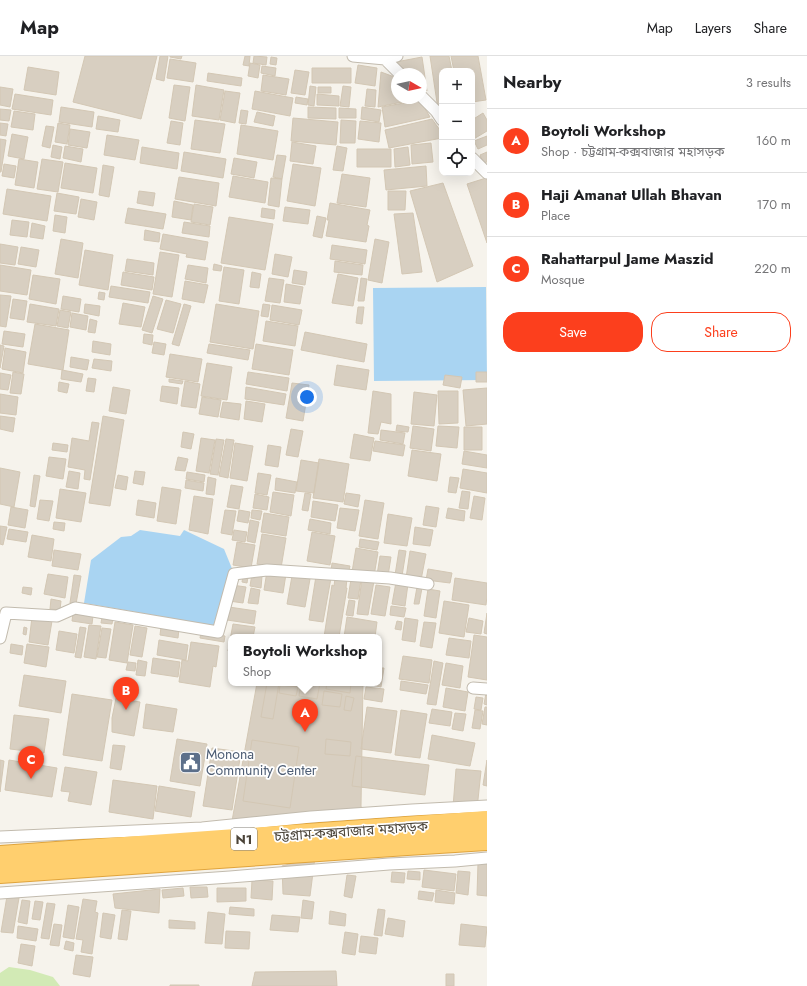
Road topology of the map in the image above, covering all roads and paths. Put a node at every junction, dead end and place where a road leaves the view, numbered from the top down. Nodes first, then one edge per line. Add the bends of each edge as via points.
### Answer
1 (354, 56) edge
2 (397, 56) edge
3 (385, 59) junction
4 (394, 68) edge
5 (427, 102) edge
6 (439, 116) edge
7 (475, 161) edge
8 (487, 173) edge
9 (428, 584) dead end
10 (0, 638) edge
11 (473, 688) dead end
12 (487, 689) edge
13 (487, 806) edge
14 (487, 821) edge
15 (0, 837) edge
16 (487, 840) edge
17 (0, 856) edge
18 (487, 858) edge
19 (0, 873) edge
20 (0, 892) edge

1 - 3 street
2 - 3 street
3 - 4 street
5 - 6 street
7 - 8 street
9 - 10 street via 390,578 260,570 234,574 218,632 75,608 57,616 6,613
11 - 12 street
13 - 15 street via 311,817 202,828
14 - 17 highway, চট্টগ্রাম-কক্সবাজার মহাসড়ক / N1
16 - 19 highway, চট্টগ্রাম-কক্সবাজার মহাসড়ক / N1
18 - 20 street

